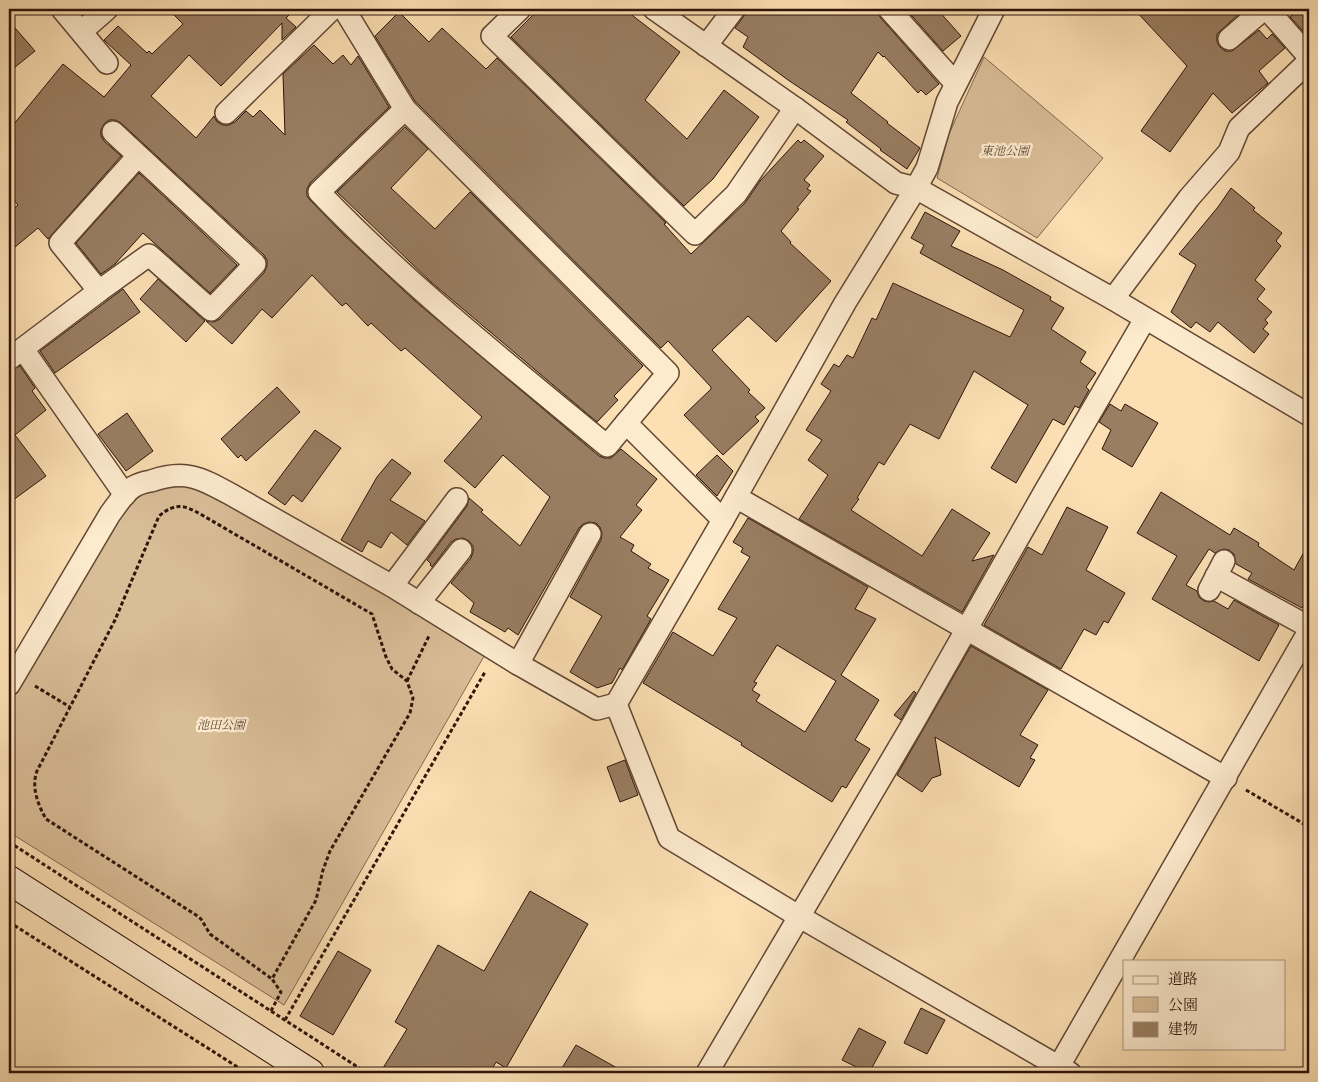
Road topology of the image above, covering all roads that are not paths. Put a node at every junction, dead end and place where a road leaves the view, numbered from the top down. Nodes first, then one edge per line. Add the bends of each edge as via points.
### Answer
1 (62, 9) edge
2 (107, 9) edge
3 (332, 9) edge
4 (344, 9) edge
5 (520, 9) edge
6 (654, 9) edge
7 (734, 9) edge
8 (889, 9) edge
9 (994, 9) edge
10 (1273, 11) edge
11 (82, 31) junction
12 (1229, 39) dead end
13 (706, 46) junction
14 (1309, 56) edge
15 (1309, 61) edge
16 (107, 63) dead end
17 (956, 84) junction
18 (795, 108) junction
19 (405, 109) junction
20 (226, 114) dead end
21 (113, 132) dead end
22 (138, 156) junction
23 (916, 188) junction
24 (99, 291) junction
25 (1113, 299) junction
26 (1145, 319) junction
27 (16, 354) edge
28 (1309, 415) edge
29 (626, 422) junction
30 (125, 495) junction
31 (736, 497) junction
32 (457, 499) dead end
33 (723, 520) junction
34 (590, 534) dead end
35 (461, 550) dead end
36 (1217, 576) dead end
37 (392, 586) junction
38 (419, 603) junction
39 (1309, 629) edge
40 (966, 630) junction
41 (518, 664) junction
42 (12, 680) edge
43 (616, 704) junction
44 (1226, 778) junction
45 (9, 880) edge
46 (800, 917) junction
47 (1124, 960) edge
48 (1123, 961) edge
49 (1061, 1071) edge
50 (310, 1073) edge
51 (707, 1073) edge

1 - 11 street
2 - 11 street
3 - 20 street
4 - 19 street
5 - 18 street via 492,36 695,234 736,194
6 - 13 street
7 - 13 street
8 - 17 street
9 - 17 street
10 - 12 street
10 - 14 street
11 - 16 street
13 - 18 street
15 - 25 street via 1239,128 1229,152 1189,198
17 - 23 street via 947,102 927,168
18 - 23 street via 896,183
19 - 29 street via 668,373
19 - 29 street via 319,192 420,290 607,446
21 - 22 street
22 - 24 street via 60,243
22 - 24 street via 255,264 211,310 149,255
23 - 25 street
23 - 31 street via 845,303
24 - 27 street
25 - 26 street
26 - 28 street
26 - 40 street
27 - 30 street
29 - 33 street
30 - 37 street via 134,486 170,475 196,478
30 - 42 street via 110,514
31 - 33 street
31 - 40 street
32 - 37 street
33 - 43 street
34 - 41 street
35 - 38 street
36 - 39 street
37 - 38 street
38 - 41 street
39 - 44 street
40 - 44 street
40 - 46 street
41 - 43 street via 597,709
43 - 46 street via 669,838
44 - 47 street
45 - 50 street
46 - 49 street
46 - 51 street
48 - 49 street

